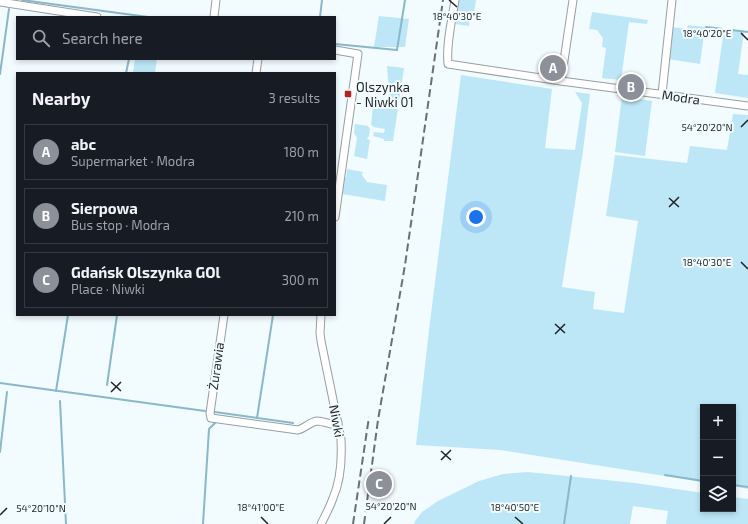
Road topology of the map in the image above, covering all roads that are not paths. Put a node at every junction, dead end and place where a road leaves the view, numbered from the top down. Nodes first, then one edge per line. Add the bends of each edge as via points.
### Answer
1 (216, 0) edge
2 (455, 0) edge
3 (573, 0) edge
4 (672, 0) edge
5 (0, 2) edge
6 (91, 16) edge
7 (214, 16) edge
8 (336, 50) edge
9 (258, 60) edge
10 (256, 72) edge
11 (561, 81) junction
12 (662, 94) junction
13 (748, 106) edge
14 (336, 210) edge
15 (224, 316) edge
16 (321, 316) edge
17 (338, 423) junction
18 (321, 524) edge

1 - 7 street
2 - 11 street, Modra via 448,64
3 - 11 street
4 - 12 street
5 - 6 street
8 - 14 street via 358,54
9 - 10 street
11 - 12 street, Modra
12 - 13 street, Modra
15 - 17 street, Żurawia via 211,418 298,430 316,421
16 - 17 street, Niwki via 320,341
17 - 18 street, Niwki via 342,454 339,480 334,498

